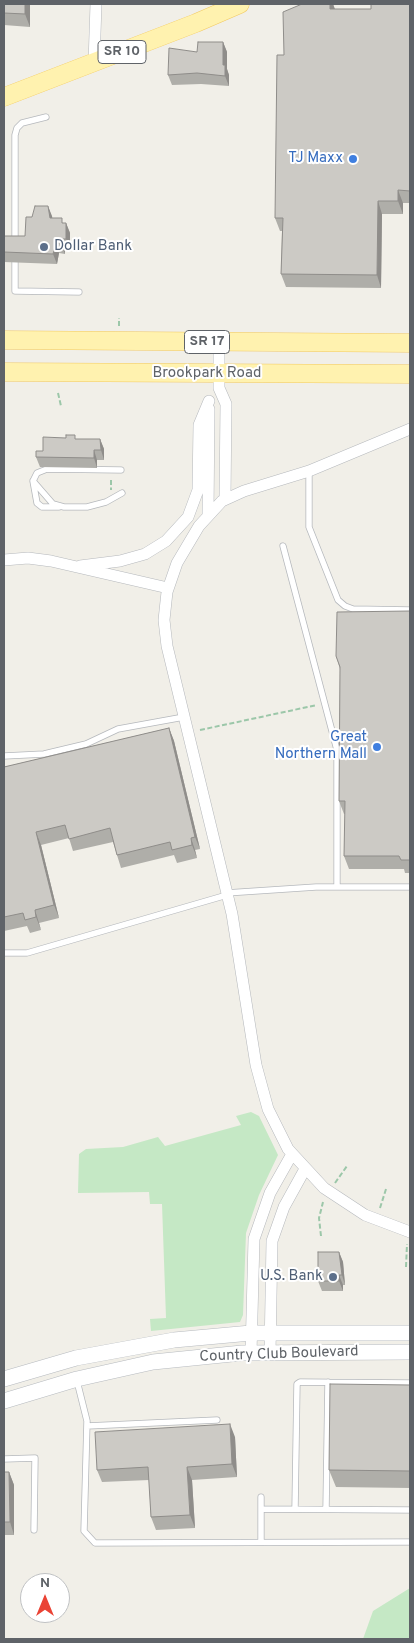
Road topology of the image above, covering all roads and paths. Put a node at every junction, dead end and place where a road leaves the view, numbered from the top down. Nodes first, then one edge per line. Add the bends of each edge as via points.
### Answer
1 (96, 4) edge
2 (240, 4) edge
3 (94, 63) junction
4 (4, 97) edge
5 (46, 117) dead end
6 (15, 246) edge
7 (15, 262) edge
8 (79, 292) dead end
9 (4, 340) edge
10 (219, 342) junction
11 (410, 343) edge
12 (4, 372) edge
13 (410, 374) edge
14 (219, 381) junction
15 (58, 393) dead end
16 (209, 401) junction
17 (61, 406) dead end
18 (410, 429) edge
19 (121, 470) dead end
20 (309, 471) junction
21 (109, 476) dead end
22 (34, 481) junction
23 (122, 493) dead end
24 (108, 496) dead end
25 (225, 499) junction
26 (64, 507) junction
27 (208, 515) junction
28 (283, 546) dead end
29 (4, 560) edge
30 (80, 566) junction
31 (168, 588) junction
32 (410, 610) edge
33 (325, 703) junction
34 (184, 716) junction
35 (188, 733) junction
36 (4, 756) edge
37 (337, 886) junction
38 (410, 887) edge
39 (227, 894) junction
40 (4, 953) edge
41 (292, 1154) junction
42 (305, 1169) junction
43 (386, 1189) dead end
44 (376, 1220) junction
45 (409, 1232) edge
46 (406, 1267) dead end
47 (270, 1332) junction
48 (251, 1333) junction
49 (410, 1333) edge
50 (410, 1352) edge
51 (251, 1353) junction
52 (270, 1353) junction
53 (4, 1379) edge
54 (77, 1379) junction
55 (328, 1382) junction
56 (410, 1383) edge
57 (4, 1401) edge
58 (217, 1420) dead end
59 (87, 1426) junction
60 (4, 1460) edge
61 (261, 1497) dead end
62 (261, 1509) junction
63 (295, 1509) junction
64 (326, 1509) junction
65 (410, 1510) edge
66 (34, 1530) dead end
67 (261, 1542) junction
68 (410, 1542) edge

1 - 3 street
2 - 3 main road, SR 10
3 - 4 main road, SR 10
5 - 6 lane via 22,124 15,135
7 - 8 lane via 15,290
9 - 10 main road, Brookpark Road / SR 17
10 - 11 main road, Brookpark Road / SR 17
10 - 14 street
12 - 14 main road, Brookpark Road / SR 17
13 - 14 main road, Brookpark Road / SR 17
14 - 16 street
14 - 25 street via 226,404
15 - 17 path
16 - 27 street
16 - 30 street via 200,425 197,497 188,517 158,547 134,558
18 - 20 street
19 - 22 lane via 47,469 37,473
20 - 25 street
20 - 32 lane via 309,528 338,600 353,610
21 - 24 path via 111,492
22 - 26 lane via 53,504
22 - 26 lane via 37,503 42,507
23 - 26 lane via 87,507
25 - 27 street
27 - 31 street via 180,557
28 - 33 lane
29 - 30 street via 43,559
30 - 31 street
31 - 34 street via 164,613 166,640
33 - 35 path
33 - 37 lane via 338,756
34 - 35 street
34 - 36 lane via 118,729 86,744 37,756
35 - 39 street
37 - 38 lane
37 - 39 lane
39 - 40 lane via 27,953
39 - 41 street via 258,1077 272,1120
41 - 42 street
41 - 48 street via 270,1193 255,1233
42 - 44 street via 346,1204
42 - 47 street via 284,1207 272,1241
43 - 44 path
44 - 45 street
45 - 46 path
47 - 48 street, Country Club Boulevard
47 - 49 street, Country Club Boulevard
47 - 52 street
48 - 51 street
48 - 53 street, Country Club Boulevard via 174,1340 115,1350
50 - 52 street, Country Club Boulevard
51 - 52 street, Country Club Boulevard
51 - 54 street, Country Club Boulevard via 153,1362
54 - 57 street, Country Club Boulevard
54 - 59 lane
55 - 56 lane
55 - 63 lane via 300,1382 296,1387
55 - 64 lane
58 - 59 lane
59 - 67 lane via 84,1530 95,1543
60 - 66 lane via 34,1458
61 - 62 lane
62 - 63 lane
62 - 67 lane
63 - 64 lane
64 - 65 lane
67 - 68 lane

